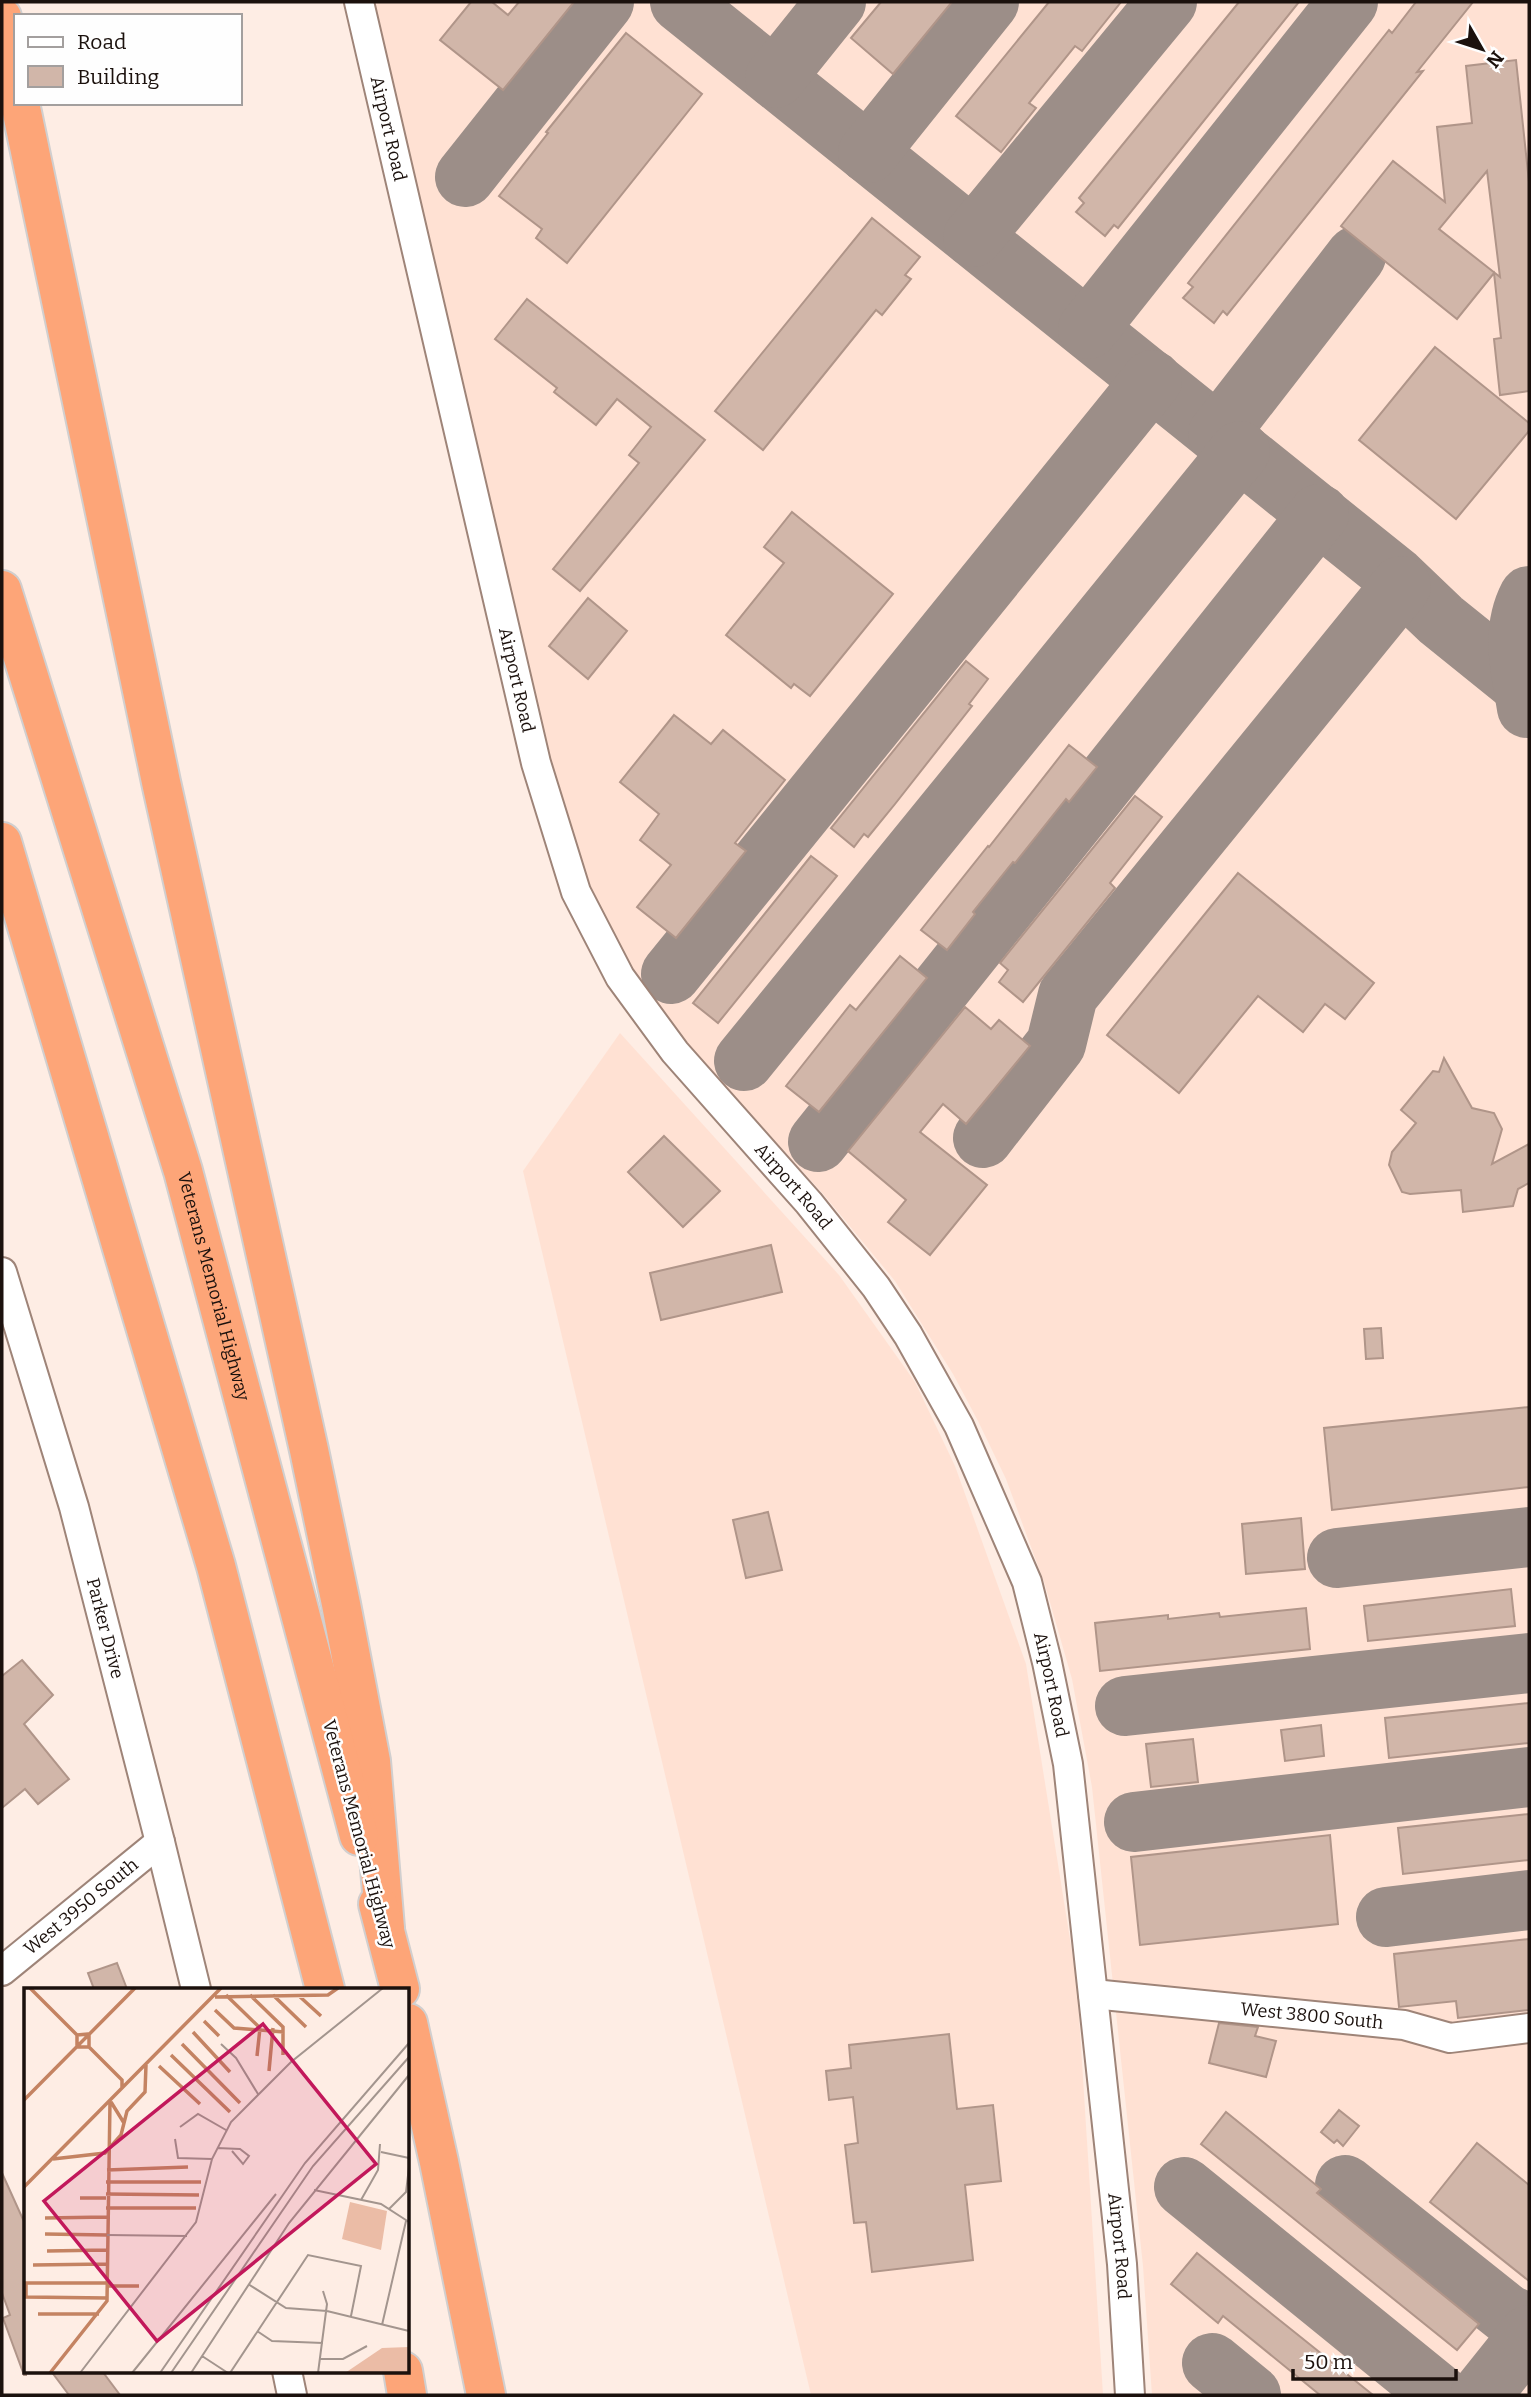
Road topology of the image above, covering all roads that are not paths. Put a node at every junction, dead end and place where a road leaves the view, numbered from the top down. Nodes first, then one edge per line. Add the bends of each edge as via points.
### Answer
1 (359, 2) edge
2 (2, 17) edge
3 (14, 74) edge
4 (20, 105) edge
5 (2, 590) edge
6 (2, 842) edge
7 (2, 1272) edge
8 (160, 1842) junction
9 (384, 1928) junction
10 (2, 1971) edge
11 (196, 1988) edge
12 (325, 1988) edge
13 (400, 1988) edge
14 (1093, 1994) junction
15 (1529, 2028) edge
16 (410, 2032) edge
17 (287, 2372) edge
18 (403, 2372) edge
19 (292, 2395) edge
20 (407, 2395) edge
21 (486, 2395) edge
22 (1130, 2395) edge

1 - 14 street, Airport Road via 536,763 576,892 620,977 675,1052 810,1203 876,1287 959,1426 1027,1582 1047,1662 1068,1764
2 - 3 highway
4 - 9 highway via 161,782 341,1604 371,1761
5 - 9 highway, Veterans Memorial Highway via 183,1171
6 - 12 highway via 216,1566
7 - 8 street, Parker Drive via 74,1507
8 - 10 street, West 3950 South
8 - 11 street, Parker Drive
9 - 13 highway, Veterans Memorial Highway
14 - 15 street, West 3800 South via 1404,2025 1450,2038
14 - 22 street, Airport Road via 1122,2264
16 - 21 highway
17 - 19 street
18 - 20 highway

